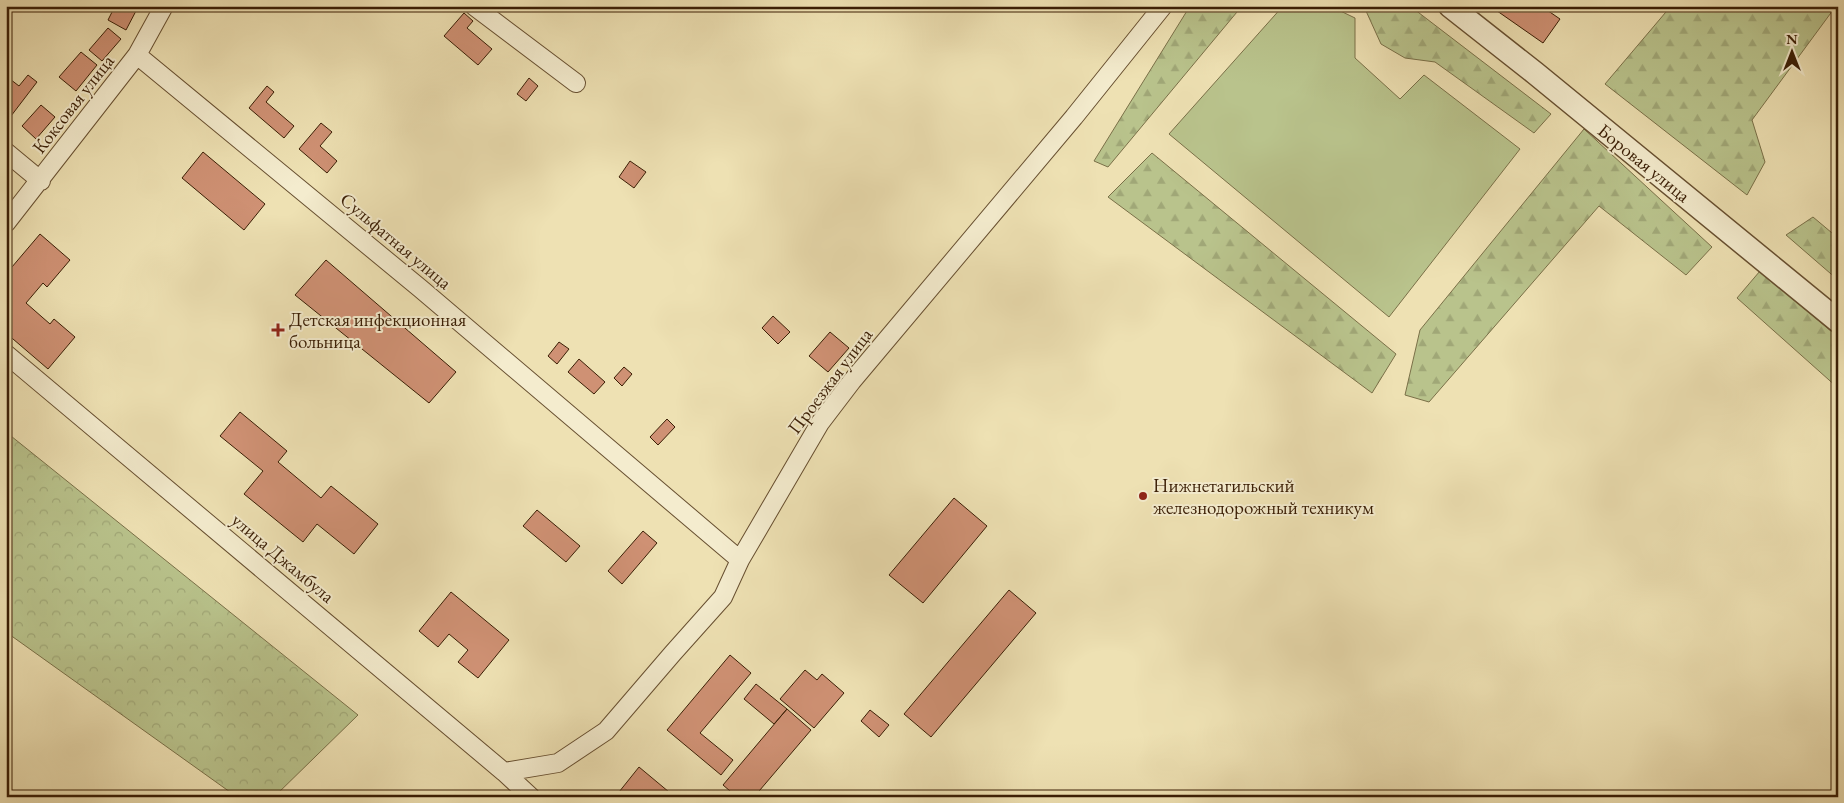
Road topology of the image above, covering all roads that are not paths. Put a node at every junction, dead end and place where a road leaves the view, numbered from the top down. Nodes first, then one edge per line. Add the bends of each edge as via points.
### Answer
1 (164, 6) edge
2 (474, 6) edge
3 (1163, 6) edge
4 (1450, 6) edge
5 (138, 55) junction
6 (576, 83) dead end
7 (6, 152) edge
8 (41, 180) junction
9 (6, 223) edge
10 (1838, 321) edge
11 (6, 354) edge
12 (740, 560) junction
13 (504, 772) junction
14 (531, 797) edge

1 - 5 street, Коксовая улица
2 - 6 street
3 - 12 street, Проезжая улица via 825,416
4 - 10 street, Боровая улица
5 - 8 street, Коксовая улица
5 - 12 street, Сульфатная улица via 421,289
7 - 8 street
8 - 9 street, Коксовая улица
11 - 13 street, улица Джамбула
12 - 13 street, Проезжая улица via 724,596 606,731 558,763
13 - 14 street, улица Джамбула

